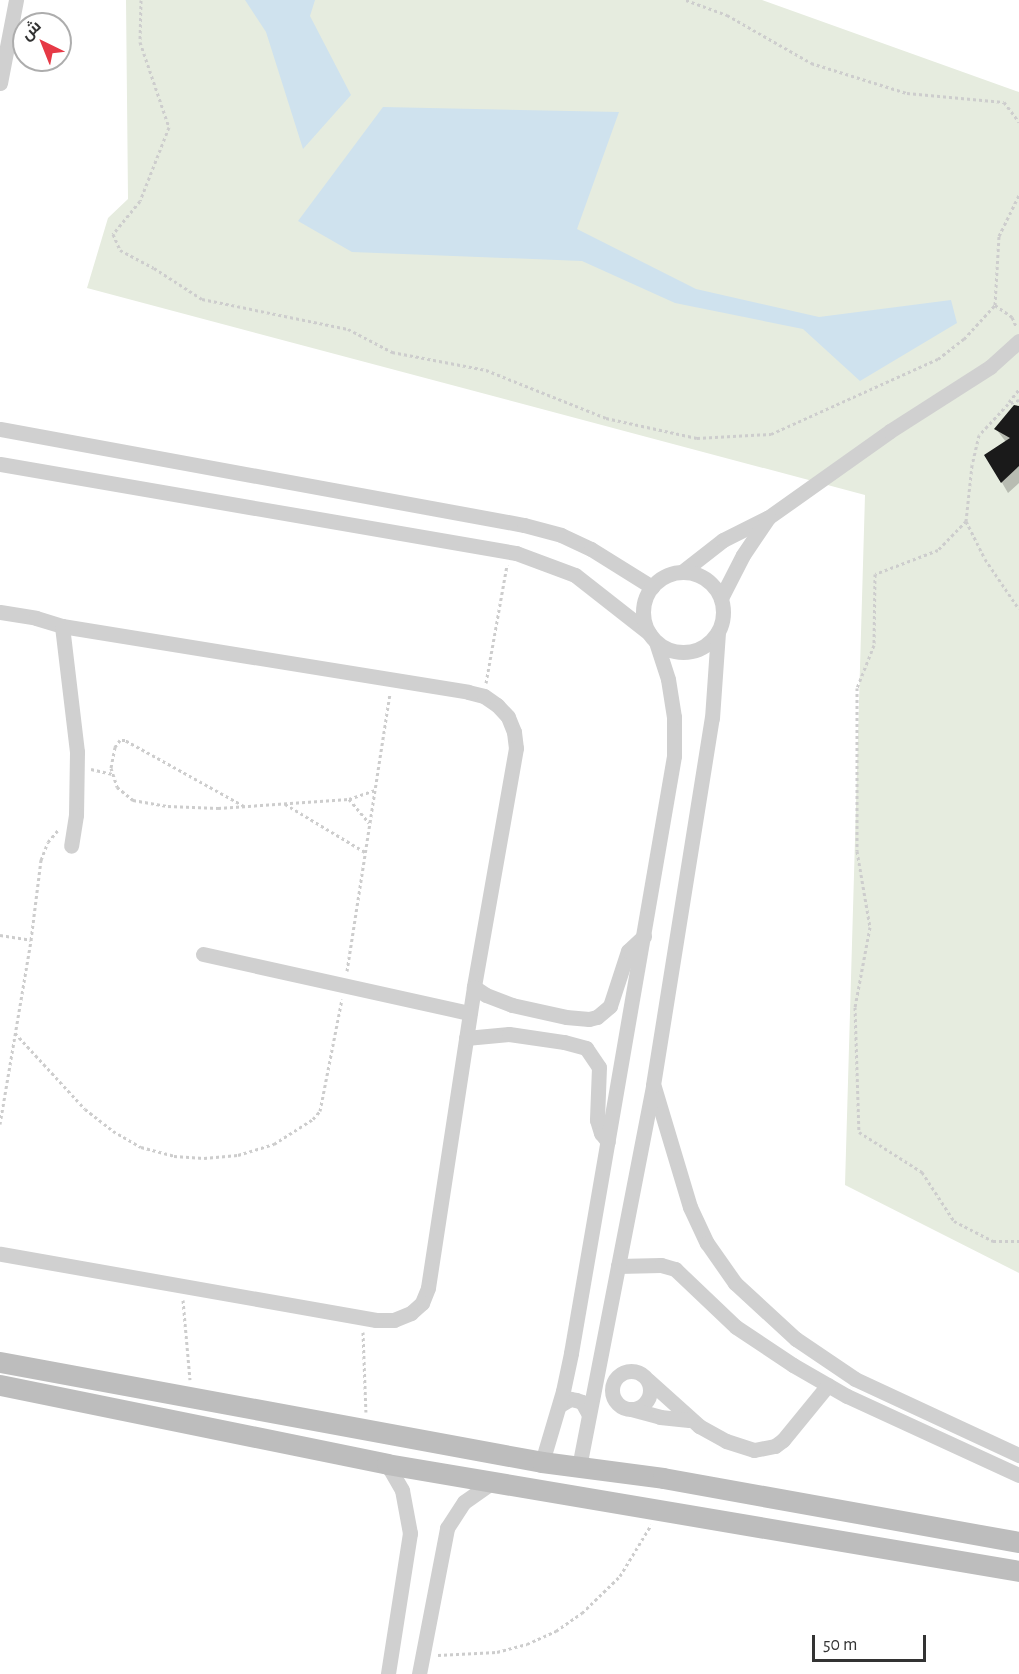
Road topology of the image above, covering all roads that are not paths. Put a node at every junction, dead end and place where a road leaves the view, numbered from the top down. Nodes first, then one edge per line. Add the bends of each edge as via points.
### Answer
1 (16, 0) edge
2 (0, 83) edge
3 (1019, 341) edge
4 (0, 429) edge
5 (0, 464) edge
6 (769, 517) junction
7 (682, 572) junction
8 (652, 587) junction
9 (721, 598) junction
10 (0, 612) edge
11 (62, 626) junction
12 (718, 632) junction
13 (652, 638) junction
14 (71, 846) dead end
15 (644, 936) junction
16 (203, 954) dead end
17 (474, 987) junction
18 (512, 1005) junction
19 (470, 1013) junction
20 (566, 1017) junction
21 (509, 1034) junction
22 (466, 1038) junction
23 (564, 1041) junction
24 (653, 1084) junction
25 (608, 1142) junction
26 (0, 1254) edge
27 (618, 1266) junction
28 (815, 1354) junction
29 (0, 1362) edge
30 (22, 1365) junction
31 (567, 1371) junction
32 (596, 1372) junction
33 (804, 1372) junction
34 (648, 1380) junction
35 (828, 1385) junction
36 (9, 1387) edge
37 (560, 1405) junction
38 (631, 1409) junction
39 (588, 1413) junction
40 (689, 1420) junction
41 (1019, 1455) edge
42 (542, 1462) junction
43 (387, 1464) junction
44 (579, 1467) junction
45 (1019, 1474) edge
46 (663, 1478) junction
47 (492, 1482) junction
48 (657, 1510) junction
49 (1019, 1542) edge
50 (1019, 1571) edge
51 (388, 1674) edge
52 (419, 1674) edge

1 - 2 street
3 - 6 street via 990,367 890,431
4 - 8 street via 524,525 561,535 591,549
5 - 13 street via 509,551 575,575
6 - 7 street via 723,540
6 - 9 street
7 - 8 street via 665,576
7 - 9 street via 698,575 712,584
8 - 13 street via 643,610
9 - 12 street via 723,615
10 - 11 street
11 - 14 street via 77,765
11 - 17 street via 484,696 497,705 508,717 516,748
12 - 13 street via 711,641 689,652 666,649
12 - 24 street via 712,718
13 - 15 street via 668,679 674,717 674,756
15 - 20 street via 622,961 613,998 604,1012 589,1019
15 - 25 street
16 - 19 street
17 - 18 street
17 - 19 street
18 - 20 street
18 - 21 street via 518,1020
19 - 22 street
20 - 23 street via 558,1029
21 - 22 street
21 - 23 street
22 - 26 street via 428,1288 422,1304 411,1313 394,1320 363,1318
23 - 25 street via 586,1048 598,1066 597,1120
24 - 27 street
24 - 28 street via 690,1207 707,1243 735,1283
25 - 31 street
27 - 32 street
27 - 33 street via 660,1265 675,1269 736,1327
28 - 33 street
28 - 41 street via 855,1378
29 - 30 street
30 - 36 street
30 - 42 street
31 - 32 street
31 - 37 street
32 - 39 street
33 - 35 street
34 - 38 street via 648,1399
34 - 38 street via 634,1370 619,1374 614,1380 612,1396 616,1403
34 - 40 street
35 - 40 street via 783,1440 765,1449 735,1444
35 - 45 street
36 - 43 street
37 - 39 street via 576,1400 582,1402
37 - 42 street
38 - 40 street
39 - 44 street
42 - 44 street
43 - 47 street
43 - 51 street via 402,1490 410,1533
44 - 46 street
46 - 48 street
46 - 49 street
47 - 48 street
47 - 52 street via 464,1502 447,1528
48 - 50 street

